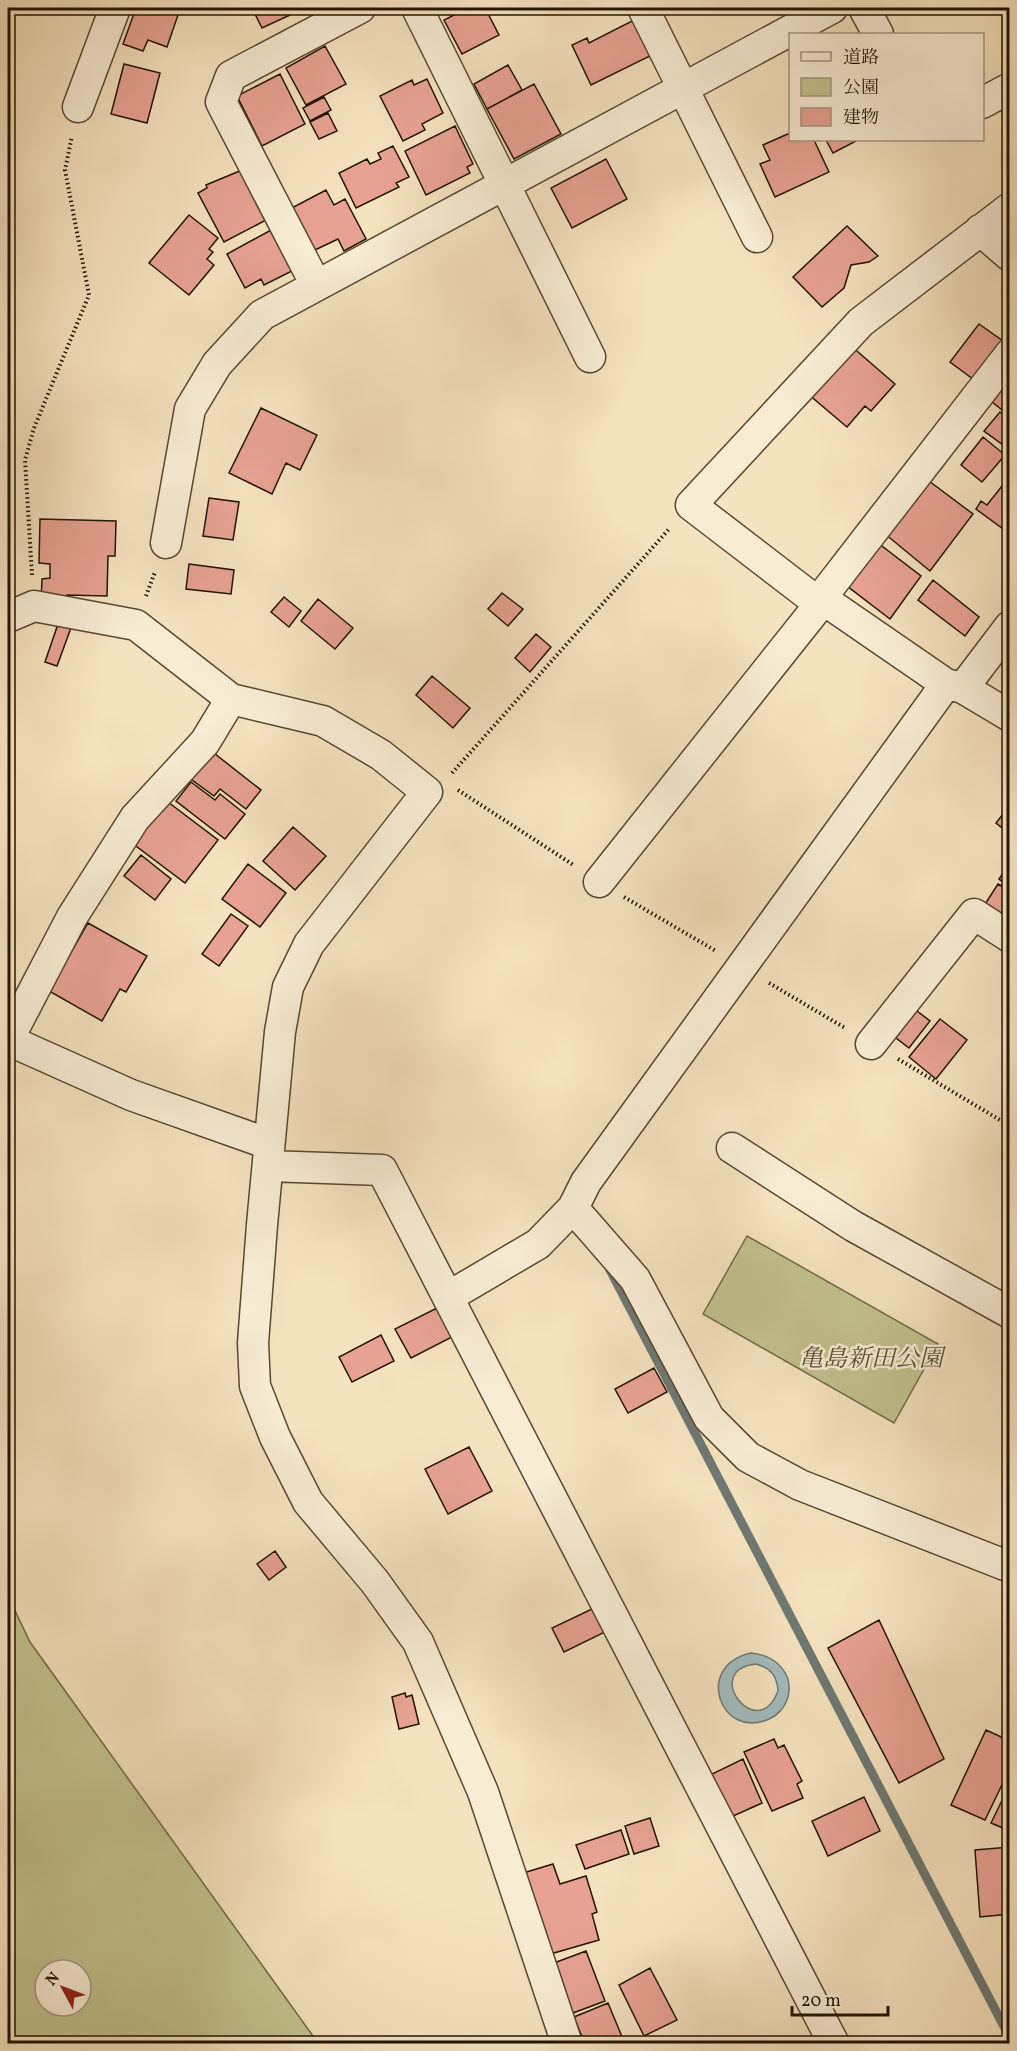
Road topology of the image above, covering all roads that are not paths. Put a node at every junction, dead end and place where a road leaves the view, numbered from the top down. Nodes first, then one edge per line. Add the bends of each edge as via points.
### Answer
1 (115, 8) edge
2 (360, 8) edge
3 (643, 8) edge
4 (832, 8) edge
5 (864, 8) edge
6 (422, 9) edge
7 (877, 33) edge
8 (683, 88) junction
9 (1010, 88) edge
10 (984, 101) edge
11 (78, 107) road end
12 (505, 183) junction
13 (1010, 208) edge
14 (980, 230) junction
15 (757, 237) dead end
16 (1010, 256) edge
17 (316, 285) junction
18 (1010, 354) edge
19 (590, 357) dead end
20 (166, 543) road end
21 (820, 601) junction
22 (21, 612) edge
23 (1010, 626) edge
24 (955, 686) junction
25 (231, 699) junction
26 (1010, 716) edge
27 (599, 882) dead end
28 (1010, 937) edge
29 (871, 1044) dead end
30 (732, 1148) dead end
31 (269, 1155) junction
32 (573, 1208) junction
33 (448, 1297) junction
34 (1010, 1313) edge
35 (1010, 1568) edge
36 (567, 2043) edge
37 (834, 2043) edge

1 - 11 street
2 - 17 street via 231,76 221,102
3 - 8 street
4 - 8 street
5 - 7 street
6 - 12 street
8 - 12 street
8 - 15 street
9 - 10 street
12 - 17 street
12 - 19 street
13 - 14 street
14 - 16 street
14 - 21 street via 861,322 692,505
17 - 20 street via 262,315 217,364 190,409
18 - 21 street
21 - 24 street
21 - 27 street
22 - 25 street via 136,625
23 - 24 street
24 - 26 street
24 - 32 street via 586,1182
25 - 31 street via 322,721 381,755 427,792 309,944 288,987
25 - 31 street via 205,742 135,818 72,917 8,1040
28 - 29 street via 974,914
30 - 34 street via 853,1226
31 - 33 street via 382,1170
31 - 36 street via 253,1343 255,1386 274,1437 308,1502 375,1582 418,1642 483,1792
32 - 33 street via 538,1244
32 - 35 street via 635,1279 709,1418 748,1457 800,1485
33 - 37 street

